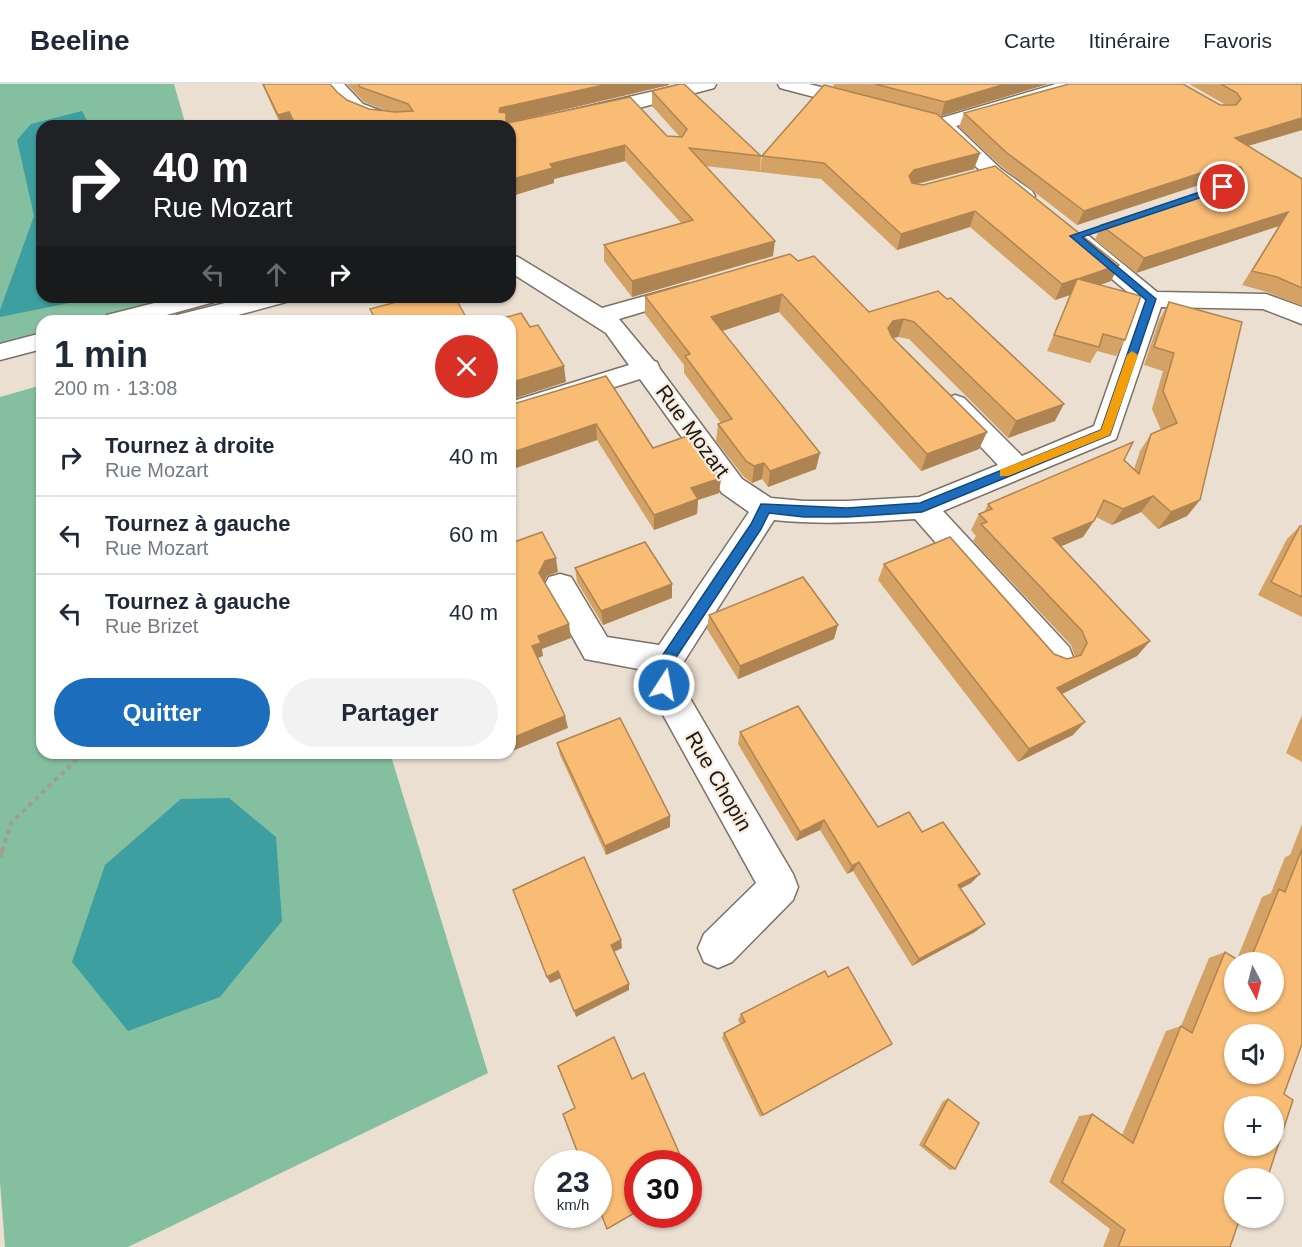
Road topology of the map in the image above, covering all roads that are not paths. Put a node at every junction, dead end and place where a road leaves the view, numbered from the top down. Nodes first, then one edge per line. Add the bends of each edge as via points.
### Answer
1 (334, 84) edge
2 (706, 84) edge
3 (787, 84) edge
4 (1068, 84) edge
5 (635, 103) junction
6 (386, 120) edge
7 (651, 120) edge
8 (941, 124) junction
9 (516, 129) edge
10 (994, 173) junction
11 (972, 178) edge
12 (1039, 208) edge
13 (1098, 228) edge
14 (516, 266) edge
15 (713, 283) edge
16 (1151, 299) junction
17 (184, 303) edge
18 (255, 303) edge
19 (138, 315) edge
20 (209, 315) edge
21 (601, 316) junction
22 (1302, 316) edge
23 (36, 343) edge
24 (0, 352) edge
25 (36, 361) edge
26 (648, 368) junction
27 (0, 370) edge
28 (938, 387) edge
29 (516, 409) edge
30 (1016, 467) junction
31 (765, 508) junction
32 (922, 508) junction
33 (560, 586) dead end
34 (1057, 657) edge
35 (667, 660) junction
36 (718, 948) dead end

1 - 6 street via 354,109
2 - 5 street
3 - 8 street
4 - 8 street via 1059,91
5 - 7 street
5 - 9 street
8 - 10 street
10 - 11 street
10 - 12 street
13 - 16 street via 1071,232
14 - 21 street, Rue Mozart
15 - 21 street
16 - 22 street via 1266,302
16 - 30 street, Rue Mozart via 1106,432
17 - 19 street
18 - 20 street
21 - 26 street, Rue Mozart via 615,327
23 - 24 street
25 - 27 street
26 - 29 street
26 - 31 street, Rue Mozart via 732,486
28 - 30 street
30 - 32 street, Rue Mozart
31 - 32 street, Rue Mozart via 847,513
31 - 35 street via 757,526
32 - 34 street
33 - 35 street via 597,649
35 - 36 street, Rue Chopin via 664,685 779,887

